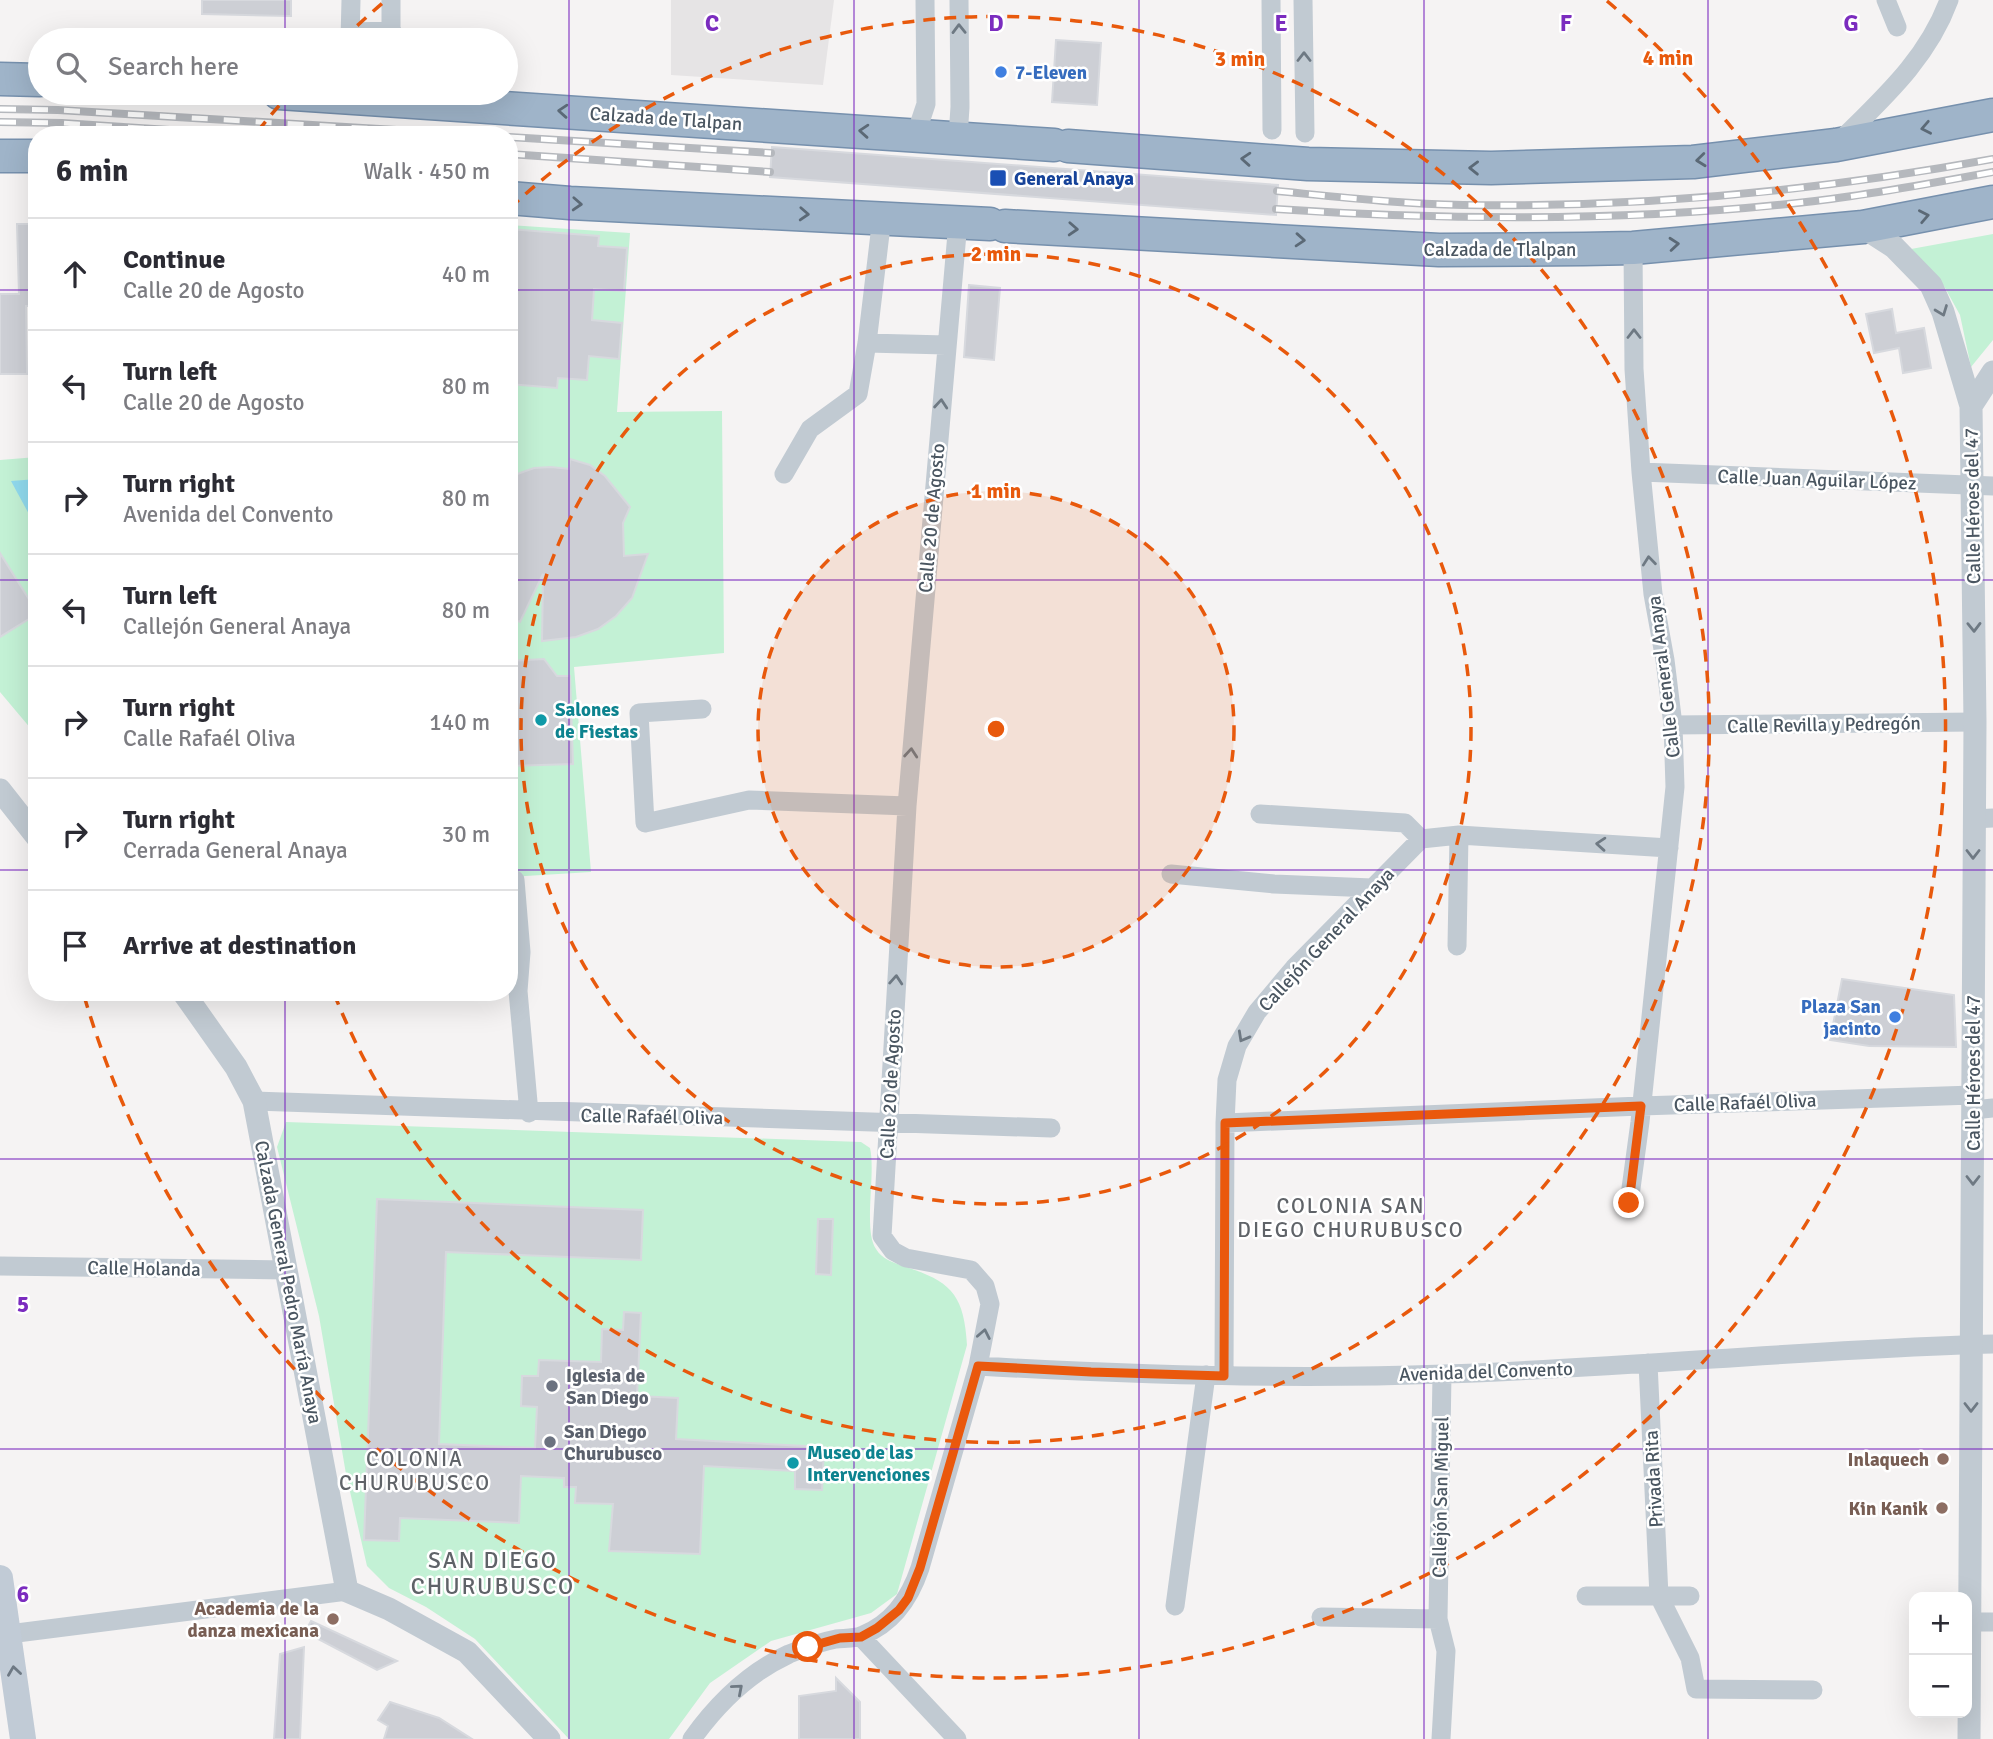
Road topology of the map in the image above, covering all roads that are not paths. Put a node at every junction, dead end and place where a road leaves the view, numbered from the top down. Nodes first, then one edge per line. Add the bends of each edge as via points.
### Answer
1 (351, 0) edge
2 (391, 0) edge
3 (925, 0) edge
4 (959, 0) edge
5 (1270, 0) edge
6 (1303, 0) edge
7 (1886, 0) edge
8 (1950, 0) edge
9 (1896, 27) dead end
10 (351, 28) edge
11 (392, 28) edge
12 (926, 72) junction
13 (960, 72) junction
14 (0, 79) edge
15 (28, 80) edge
16 (504, 105) edge
17 (1993, 115) edge
18 (916, 134) junction
19 (958, 137) junction
20 (1836, 145) junction
21 (518, 199) edge
22 (1993, 202) edge
23 (883, 217) junction
24 (958, 222) junction
25 (1863, 228) junction
26 (1633, 248) junction
27 (867, 343) junction
28 (946, 345) junction
29 (1993, 372) edge
30 (1971, 406) junction
31 (1641, 472) junction
32 (785, 474) dead end
33 (1982, 485) edge
34 (702, 709) dead end
35 (1975, 722) junction
36 (1673, 725) junction
37 (0, 790) edge
38 (907, 806) junction
39 (1260, 814) dead end
40 (1983, 818) edge
41 (28, 826) edge
42 (1460, 835) junction
43 (1421, 839) junction
44 (1669, 848) junction
45 (1171, 874) dead end
46 (1372, 888) junction
47 (518, 916) edge
48 (1457, 946) dead end
49 (518, 991) edge
50 (518, 991) edge
51 (189, 1001) edge
52 (254, 1101) junction
53 (1980, 1104) edge
54 (1641, 1106) junction
55 (529, 1112) junction
56 (887, 1121) junction
57 (1225, 1123) junction
58 (1051, 1128) dead end
59 (1629, 1203) dead end
60 (0, 1266) edge
61 (288, 1270) junction
62 (1982, 1344) edge
63 (1648, 1363) junction
64 (978, 1366) junction
65 (1442, 1374) junction
66 (1215, 1375) junction
67 (0, 1578) edge
68 (347, 1591) junction
69 (1971, 1592) edge
70 (1586, 1595) dead end
71 (1659, 1596) junction
72 (1690, 1596) dead end
73 (1175, 1606) dead end
74 (1321, 1617) dead end
75 (1438, 1619) junction
76 (1972, 1622) edge
77 (1993, 1622) edge
78 (9, 1634) junction
79 (861, 1637) junction
80 (1970, 1655) edge
81 (1813, 1690) dead end
82 (23, 1739) edge
83 (549, 1739) edge
84 (692, 1739) edge
85 (957, 1739) edge
86 (1441, 1739) edge
87 (1969, 1739) edge

1 - 10 street
2 - 11 street
3 - 12 street
13 -> 4 street
5 -> 6 street via 1271,122 1305,123
7 - 9 street
8 - 20 street via 1921,55
12 - 13 street
12 - 18 street via 926,104
13 - 19 street
14 - 15 highway
18 -> 16 highway, Calzada de Tlalpan
17 -> 20 highway, Calzada de Tlalpan
18 - 19 highway, Calzada de Tlalpan
20 -> 19 highway, Calzada de Tlalpan via 1693,162 1491,168 1308,164
21 -> 23 highway, Calzada de Tlalpan
25 -> 22 highway, Calzada de Tlalpan
23 - 24 highway, Calzada de Tlalpan
23 - 27 street
24 -> 26 highway, Calzada de Tlalpan via 1439,250
24 - 28 street, Calle 20 de Agosto
26 -> 25 highway, Calzada de Tlalpan
25 -> 30 street, Calle Héroes del 47 via 1894,247 1931,285
31 -> 26 street, Calle General Anaya
27 - 28 street
27 - 32 street via 858,394 810,429
38 -> 28 street, Calle 20 de Agosto
29 - 30 street, Calle Héroes del 47
30 - 33 street, Calle Héroes del 47
31 - 33 street, Calle Juan Aguilar López
36 -> 31 street, Calle General Anaya
33 -> 35 street, Calle Héroes del 47
34 - 38 street via 639,713 645,823 748,800
35 - 36 street, Calle Revilla y Pedregón
35 - 40 street, Calle Héroes del 47
36 - 44 street, Calle General Anaya via 1675,787
37 - 41 street
56 -> 38 street, Calle 20 de Agosto
39 - 43 street via 1405,823
40 -> 53 street, Calle Héroes del 47
42 - 43 street
44 -> 42 street
42 - 48 street
43 - 46 street, Callejón General Anaya
44 - 54 street, Calle General Anaya
45 - 46 street
46 -> 57 street, Callejón General Anaya via 1257,1012 1237,1046 1227,1080
47 - 49 street
50 - 55 street
51 - 52 street, Calzada General Pedro María Anaya
52 - 55 street, Calle Rafaél Oliva
52 - 61 street, Calzada General Pedro María Anaya
53 - 54 street, Calle Rafaél Oliva
53 -> 62 street, Calle Héroes del 47
54 - 57 street, Calle Rafaél Oliva
54 - 59 street, Calle General Anaya
55 - 56 street, Calle Rafaél Oliva
56 - 58 street, Calle Rafaél Oliva
64 -> 56 street, Calle 20 de Agosto via 990,1304 985,1286 962,1267 900,1256 882,1236
57 - 66 street, Callejón General Anaya
60 - 61 street, Calle Holanda
61 - 68 street, Calzada General Pedro María Anaya
62 - 63 street, Avenida del Convento
62 -> 69 street, Calle Héroes del 47
63 - 65 street, Avenida del Convento
63 - 71 street, Privada Rita
64 - 66 street, Avenida del Convento
64 - 79 street, Calle 20 de Agosto via 914,1586 899,1610
65 - 66 street, Avenida del Convento
65 - 75 street, Callejón San Miguel
66 - 73 street, Callejón General Anaya
67 - 78 main road
68 - 78 street
68 - 83 street via 467,1653
70 - 71 street
71 - 72 street
71 - 81 street via 1690,1658 1696,1689
74 - 75 street
75 - 86 street, Callejón San Miguel via 1446,1651
76 - 77 street
82 -> 78 main road
84 -> 79 street, Calle 20 de Agosto via 718,1707 769,1665 825,1642
79 - 85 street
80 - 87 street, Calle Héroes del 47

